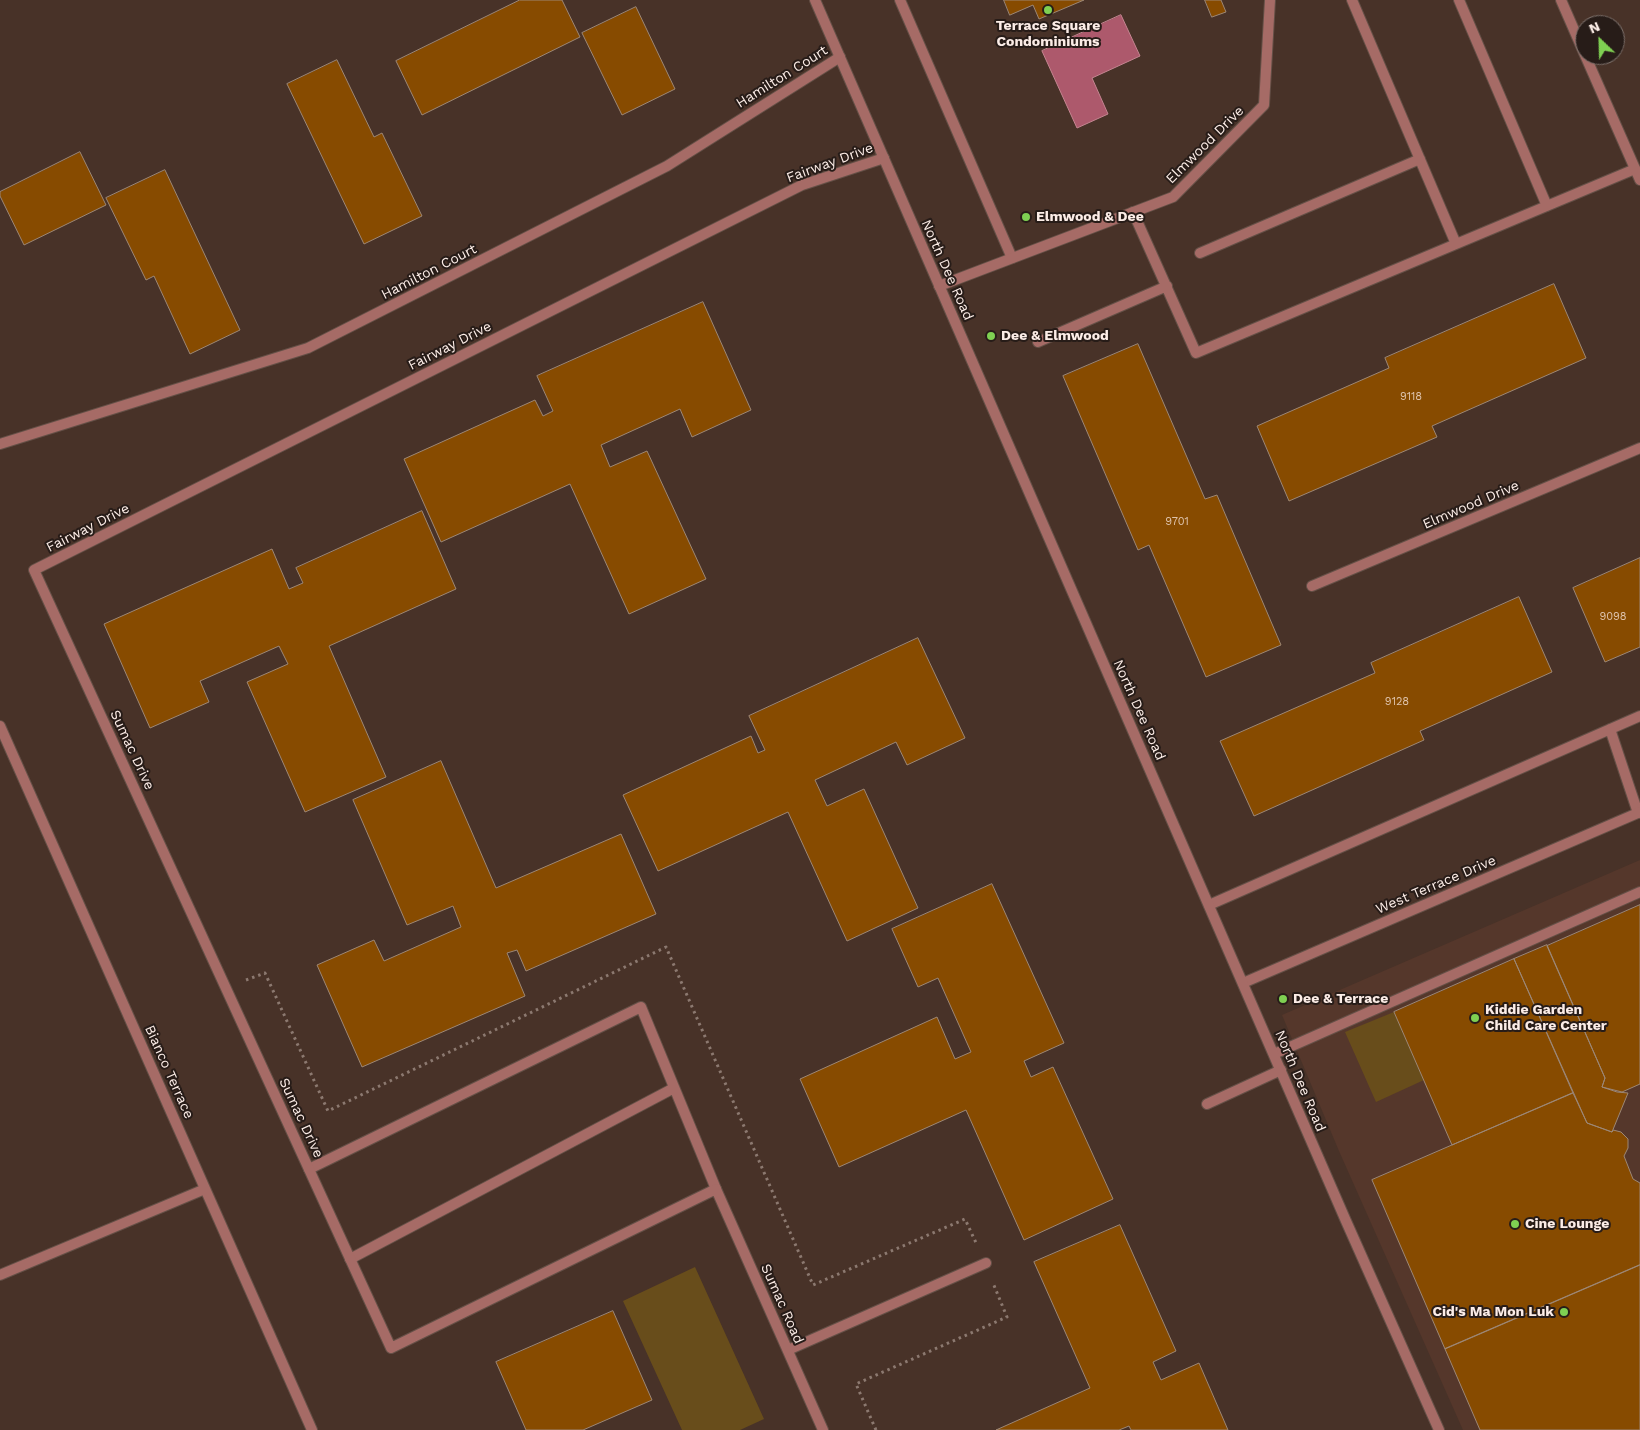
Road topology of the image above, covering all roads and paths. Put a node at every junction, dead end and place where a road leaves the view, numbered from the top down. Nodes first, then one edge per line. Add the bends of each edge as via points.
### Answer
1 (815, 0) edge
2 (900, 0) edge
3 (1270, 0) edge
4 (1352, 0) edge
5 (1459, 0) edge
6 (1561, 0) edge
7 (1575, 32) edge
8 (840, 57) junction
9 (1589, 65) edge
10 (884, 158) junction
11 (1420, 160) junction
12 (1635, 169) junction
13 (1640, 180) edge
14 (1546, 206) junction
15 (1133, 212) junction
16 (1456, 244) junction
17 (1200, 253) dead end
18 (1012, 258) junction
19 (939, 286) junction
20 (1167, 286) junction
21 (1038, 342) dead end
22 (0, 444) edge
23 (1640, 448) edge
24 (34, 570) joint
25 (1312, 586) dead end
26 (1640, 716) edge
27 (0, 726) edge
28 (1610, 729) junction
29 (1639, 812) edge
30 (1640, 892) edge
31 (1209, 904) junction
32 (1243, 983) junction
33 (1274, 1054) junction
34 (1281, 1070) junction
35 (674, 1088) junction
36 (1207, 1104) dead end
37 (309, 1169) junction
38 (205, 1189) junction
39 (716, 1189) junction
40 (350, 1259) junction
41 (986, 1263) joint
42 (0, 1275) edge
43 (788, 1350) junction
44 (312, 1430) edge
45 (823, 1430) edge
46 (876, 1430) edge
47 (1438, 1430) edge

1 - 8 street, North Dee Road
2 - 18 street
3 - 15 street, Elmwood Drive via 1264,105 1173,197
4 - 11 street
5 - 14 street
6 - 7 street
8 - 10 street, North Dee Road
8 - 22 street, Hamilton Court via 667,166 308,348
9 - 12 street
10 - 19 street, North Dee Road
10 - 24 street, Fairway Drive via 802,185
11 - 16 street
11 - 17 street
12 - 13 street
12 - 14 street
14 - 16 street
15 - 18 street, Elmwood Drive
15 - 20 street
16 - 20 street via 1196,354
18 - 19 street, Elmwood Drive
19 - 31 street, North Dee Road
20 - 21 street
23 - 25 street, Elmwood Drive
24 - 37 street, Sumac Drive
26 - 28 street
27 - 38 street, Bianco Terrace
28 - 29 street
28 - 31 street
29 - 32 street, West Terrace Drive
30 - 33 street
31 - 32 street, North Dee Road
32 - 33 street, North Dee Road
33 - 34 street, North Dee Road
34 - 36 street
34 - 47 street, North Dee Road
35 - 37 street, Sumac Road via 640,1007
35 - 39 street, Sumac Road
35 - 40 street
37 - 40 street, Sumac Drive
38 - 42 street
38 - 44 street, Bianco Terrace
39 - 40 street, Sumac Drive via 391,1348
39 - 43 street, Sumac Road
41 - 43 street
41 - 46 path via 1006,1317 856,1384
43 - 45 street, Sumac Road

